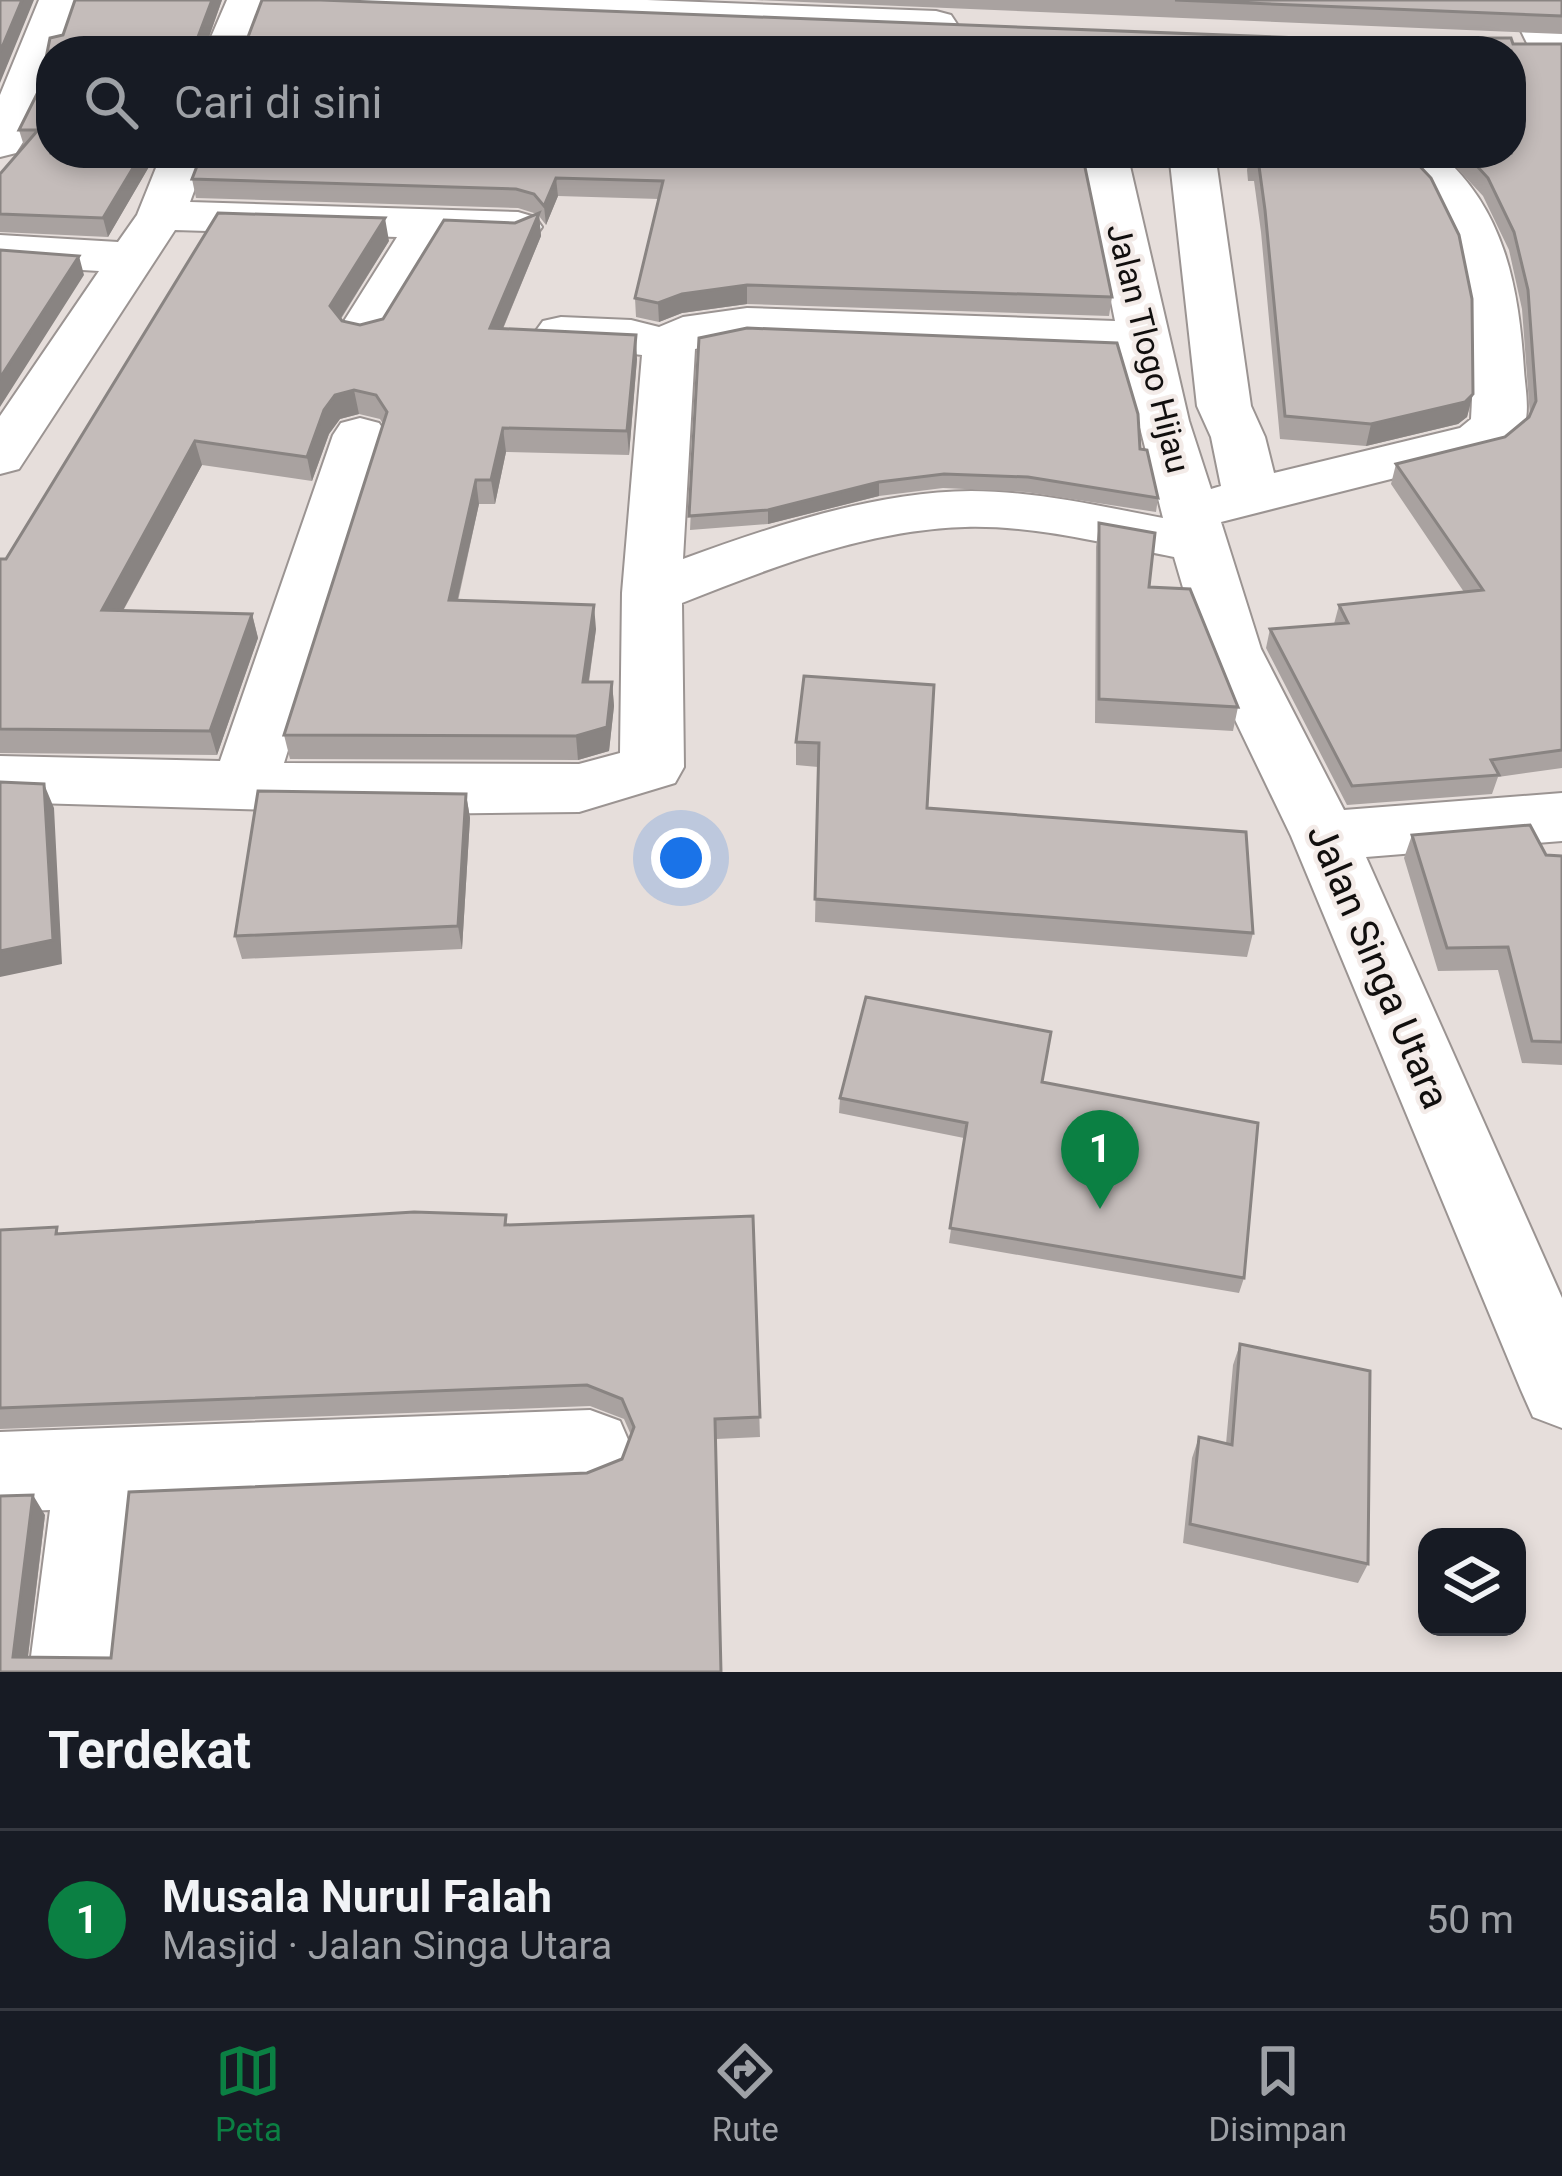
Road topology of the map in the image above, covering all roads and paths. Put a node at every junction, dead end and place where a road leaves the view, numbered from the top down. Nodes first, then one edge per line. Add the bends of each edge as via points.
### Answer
1 (248, 0) edge
2 (322, 0) edge
3 (1527, 0) edge
4 (54, 20) edge
5 (900, 25) edge
6 (969, 26) edge
7 (233, 36) edge
8 (0, 38) edge
9 (1526, 52) edge
10 (1557, 59) edge
11 (36, 61) edge
12 (0, 143) edge
13 (179, 168) edge
14 (1107, 168) edge
15 (1194, 168) edge
16 (1429, 168) edge
17 (161, 215) junction
18 (428, 227) junction
19 (518, 227) edge
20 (0, 250) edge
21 (132, 259) junction
22 (365, 329) edge
23 (561, 332) edge
24 (1143, 338) junction
25 (669, 346) junction
26 (360, 435) dead end
27 (0, 457) edge
28 (1251, 496) junction
29 (1194, 528) junction
30 (652, 593) junction
31 (0, 779) edge
32 (245, 783) junction
33 (1562, 817) edge
34 (1324, 836) junction
35 (1562, 1390) edge
36 (590, 1449) dead end
37 (97, 1468) junction
38 (0, 1472) edge
39 (74, 1672) edge

1 - 7 street
2 - 5 street
3 - 10 street
4 - 8 street
5 - 6 street
9 - 10 street
11 - 12 street
13 - 17 street
14 - 24 street, Jalan Tlogo Hijau
15 - 28 street via 1225,406
16 - 28 street via 1482,247 1502,385 1498,424 1479,440
17 - 18 street
17 - 21 street
18 - 19 street
18 - 22 street
20 - 21 street
21 - 27 street
23 - 25 street via 632,335
24 - 25 street via 747,323 683,332
24 - 29 street, Jalan Tlogo Hijau
25 - 30 street
26 - 32 street
28 - 29 street
29 - 30 street via 940,511 806,538
29 - 34 street, Jalan Singa Utara via 1231,650
30 - 32 street via 652,767 579,788
31 - 32 street
33 - 34 street
34 - 35 street, Jalan Singa Utara
36 - 37 street
37 - 38 street
37 - 39 street

